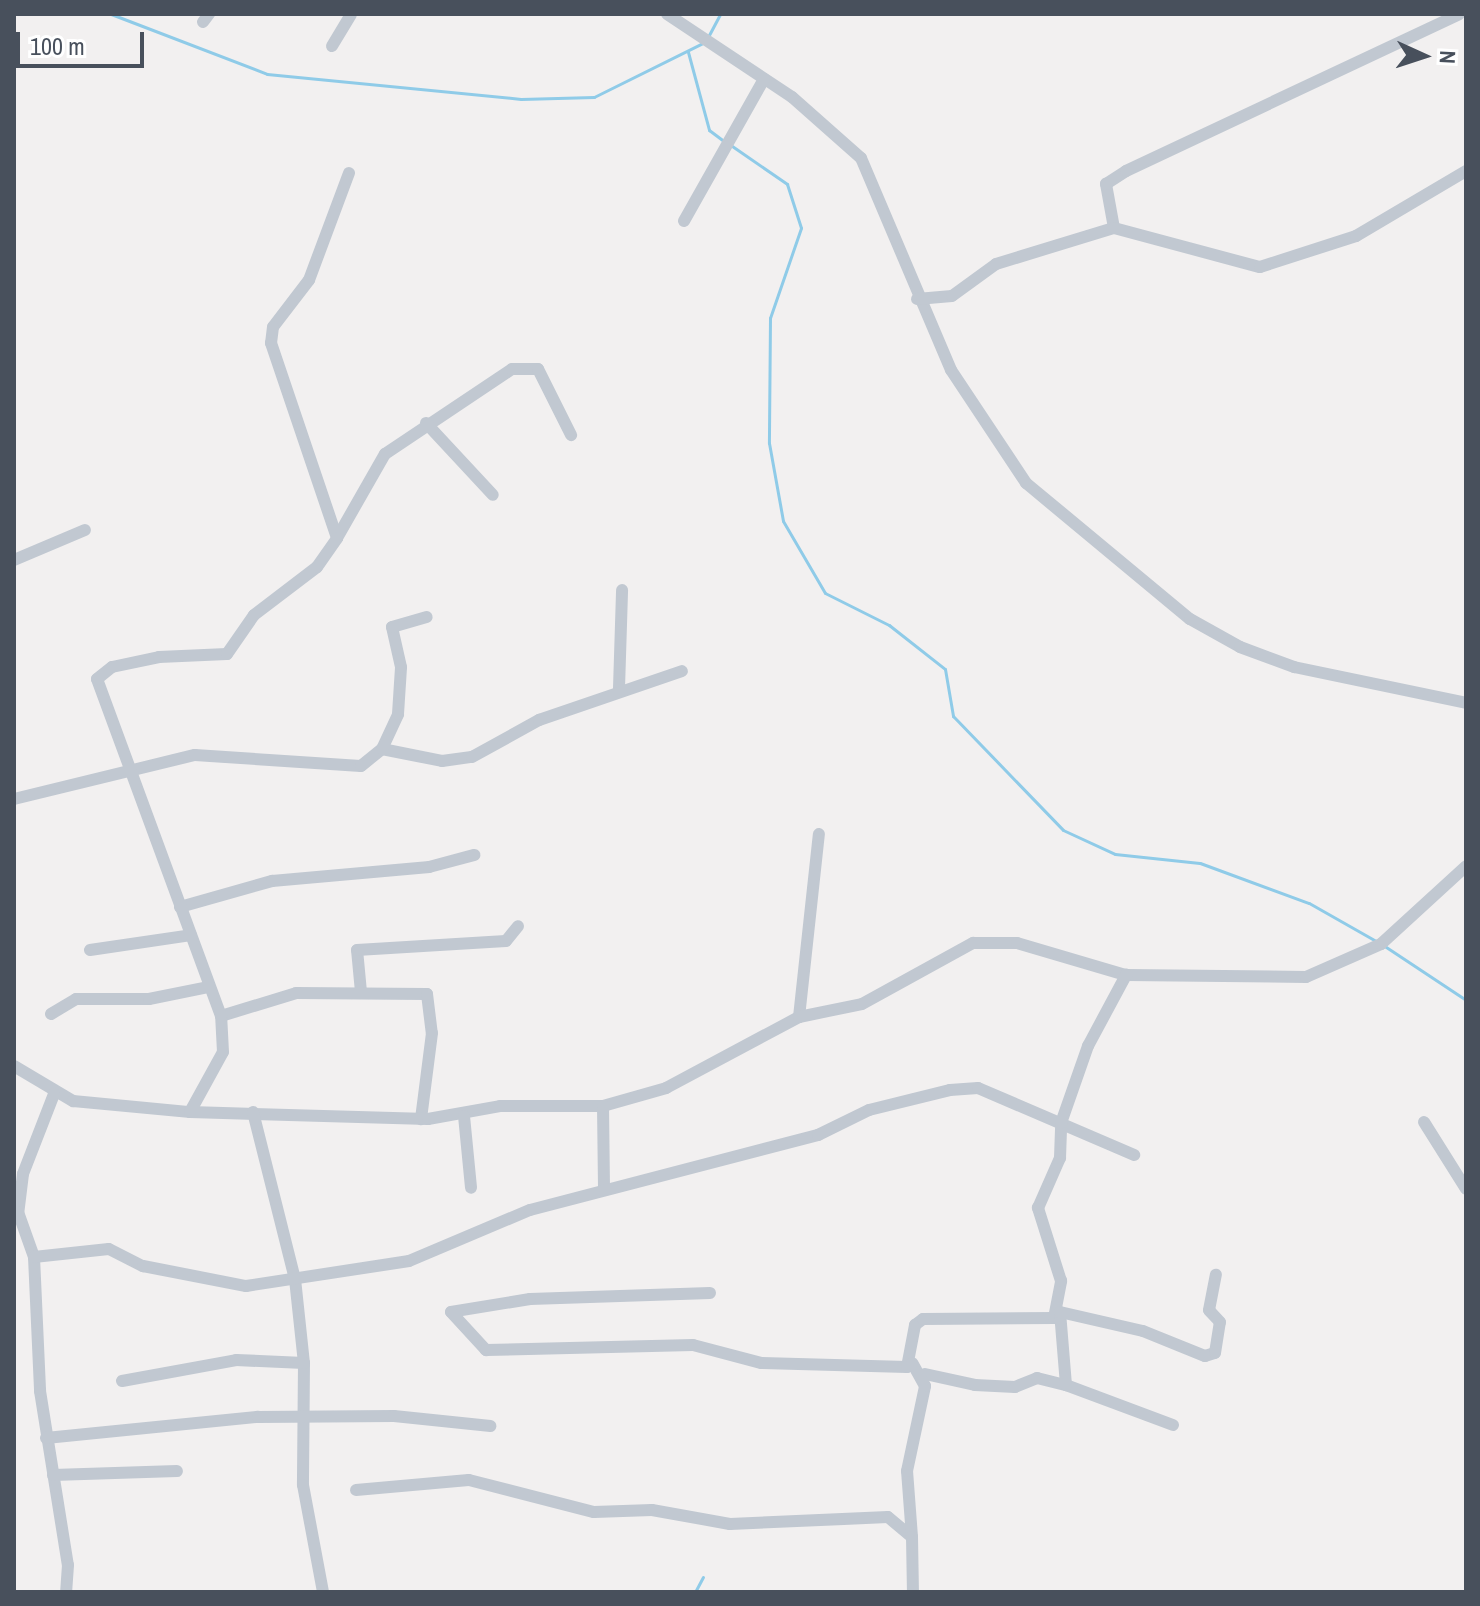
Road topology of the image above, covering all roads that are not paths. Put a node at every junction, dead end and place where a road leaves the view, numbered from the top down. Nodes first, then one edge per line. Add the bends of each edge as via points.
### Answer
1 (351, 14) edge
2 (667, 14) edge
3 (1459, 14) edge
4 (332, 46) dead end
5 (764, 79) junction
6 (1466, 171) edge
7 (349, 173) dead end
8 (684, 221) dead end
9 (1114, 228) junction
10 (917, 299) junction
11 (426, 423) junction
12 (571, 435) dead end
13 (493, 495) dead end
14 (85, 530) dead end
15 (337, 538) junction
16 (14, 560) edge
17 (622, 590) dead end
18 (427, 617) dead end
19 (682, 671) dead end
20 (619, 688) junction
21 (1466, 703) edge
22 (382, 749) junction
23 (133, 770) junction
24 (14, 799) edge
25 (819, 834) dead end
26 (474, 855) dead end
27 (1466, 866) edge
28 (180, 907) junction
29 (518, 926) dead end
30 (191, 935) junction
31 (90, 950) dead end
32 (1126, 975) junction
33 (208, 987) junction
34 (361, 992) junction
35 (51, 1014) dead end
36 (221, 1016) junction
37 (799, 1017) junction
38 (14, 1066) edge
39 (54, 1094) junction
40 (603, 1106) junction
41 (190, 1112) junction
42 (253, 1112) junction
43 (464, 1116) junction
44 (421, 1119) junction
45 (1424, 1122) dead end
46 (1061, 1123) junction
47 (1134, 1155) dead end
48 (1466, 1159) edge
49 (1452, 1166) junction
50 (471, 1188) dead end
51 (604, 1188) junction
52 (1466, 1189) edge
53 (34, 1257) junction
54 (1216, 1275) dead end
55 (295, 1279) junction
56 (710, 1293) dead end
57 (1060, 1312) junction
58 (304, 1363) junction
59 (912, 1363) junction
60 (925, 1374) junction
61 (122, 1381) dead end
62 (1066, 1385) junction
63 (306, 1418) junction
64 (1173, 1425) dead end
65 (490, 1426) dead end
66 (46, 1438) junction
67 (177, 1471) dead end
68 (53, 1475) junction
69 (356, 1490) dead end
70 (912, 1537) junction
71 (66, 1592) edge
72 (323, 1592) edge
73 (913, 1592) edge

1 - 4 street
2 - 5 street
3 - 9 street via 1126,171 1106,184
5 - 8 street
5 - 10 street via 861,158
6 - 9 street via 1356,236 1260,267
7 - 15 street via 309,280 273,327 271,343
9 - 10 street via 996,264 952,296
10 - 21 street via 951,370 1026,483 1190,619 1294,667
11 - 12 street via 498,375 531,369
11 - 13 street
11 - 15 street via 385,454
14 - 16 street
15 - 23 street via 317,567 254,615 227,654 159,657 100,673
17 - 20 street
18 - 22 street via 392,627 401,667 398,714
19 - 20 street
20 - 22 street via 472,757 442,761
22 - 23 street via 361,766 195,755
23 - 24 street
23 - 28 street
25 - 37 street
26 - 28 street via 429,867 272,881
27 - 32 street via 1381,944 1306,977
28 - 30 street
29 - 34 street via 506,941 357,950
30 - 31 street
30 - 33 street
32 - 37 street via 1017,943 973,943 862,1004
32 - 46 street via 1088,1046
33 - 35 street via 129,1001 76,999
33 - 36 street
34 - 36 street via 296,993
34 - 44 street via 432,998
36 - 41 street via 223,1052
37 - 40 street via 666,1088
38 - 39 street
39 - 41 street
39 - 53 street via 19,1197
40 - 43 street via 500,1106
40 - 51 street
41 - 42 street
42 - 44 street
42 - 55 street
43 - 44 street
43 - 50 street
45 - 49 street
46 - 47 street
46 - 51 street via 978,1088 950,1090 869,1110 792,1143
46 - 57 street via 1060,1158 1038,1208 1057,1260
48 - 49 street
49 - 52 street
51 - 55 street via 530,1210 435,1255
53 - 55 street via 109,1249 143,1266 246,1286
53 - 66 street
54 - 57 street via 1209,1310 1220,1322 1215,1353 1205,1356 1143,1331
55 - 58 street
56 - 59 street via 530,1299 451,1312 486,1350 693,1345 787,1365
57 - 59 street via 923,1319 915,1325
57 - 62 street
58 - 61 street via 248,1359
58 - 63 street
59 - 60 street
60 - 62 street via 975,1385 1015,1387 1037,1378
60 - 70 street via 907,1471
62 - 64 street
63 - 65 street via 394,1416
63 - 66 street
63 - 72 street via 303,1485
66 - 68 street
67 - 68 street
68 - 71 street
69 - 70 street via 469,1480 594,1512 652,1510 730,1524 888,1517
70 - 73 street

